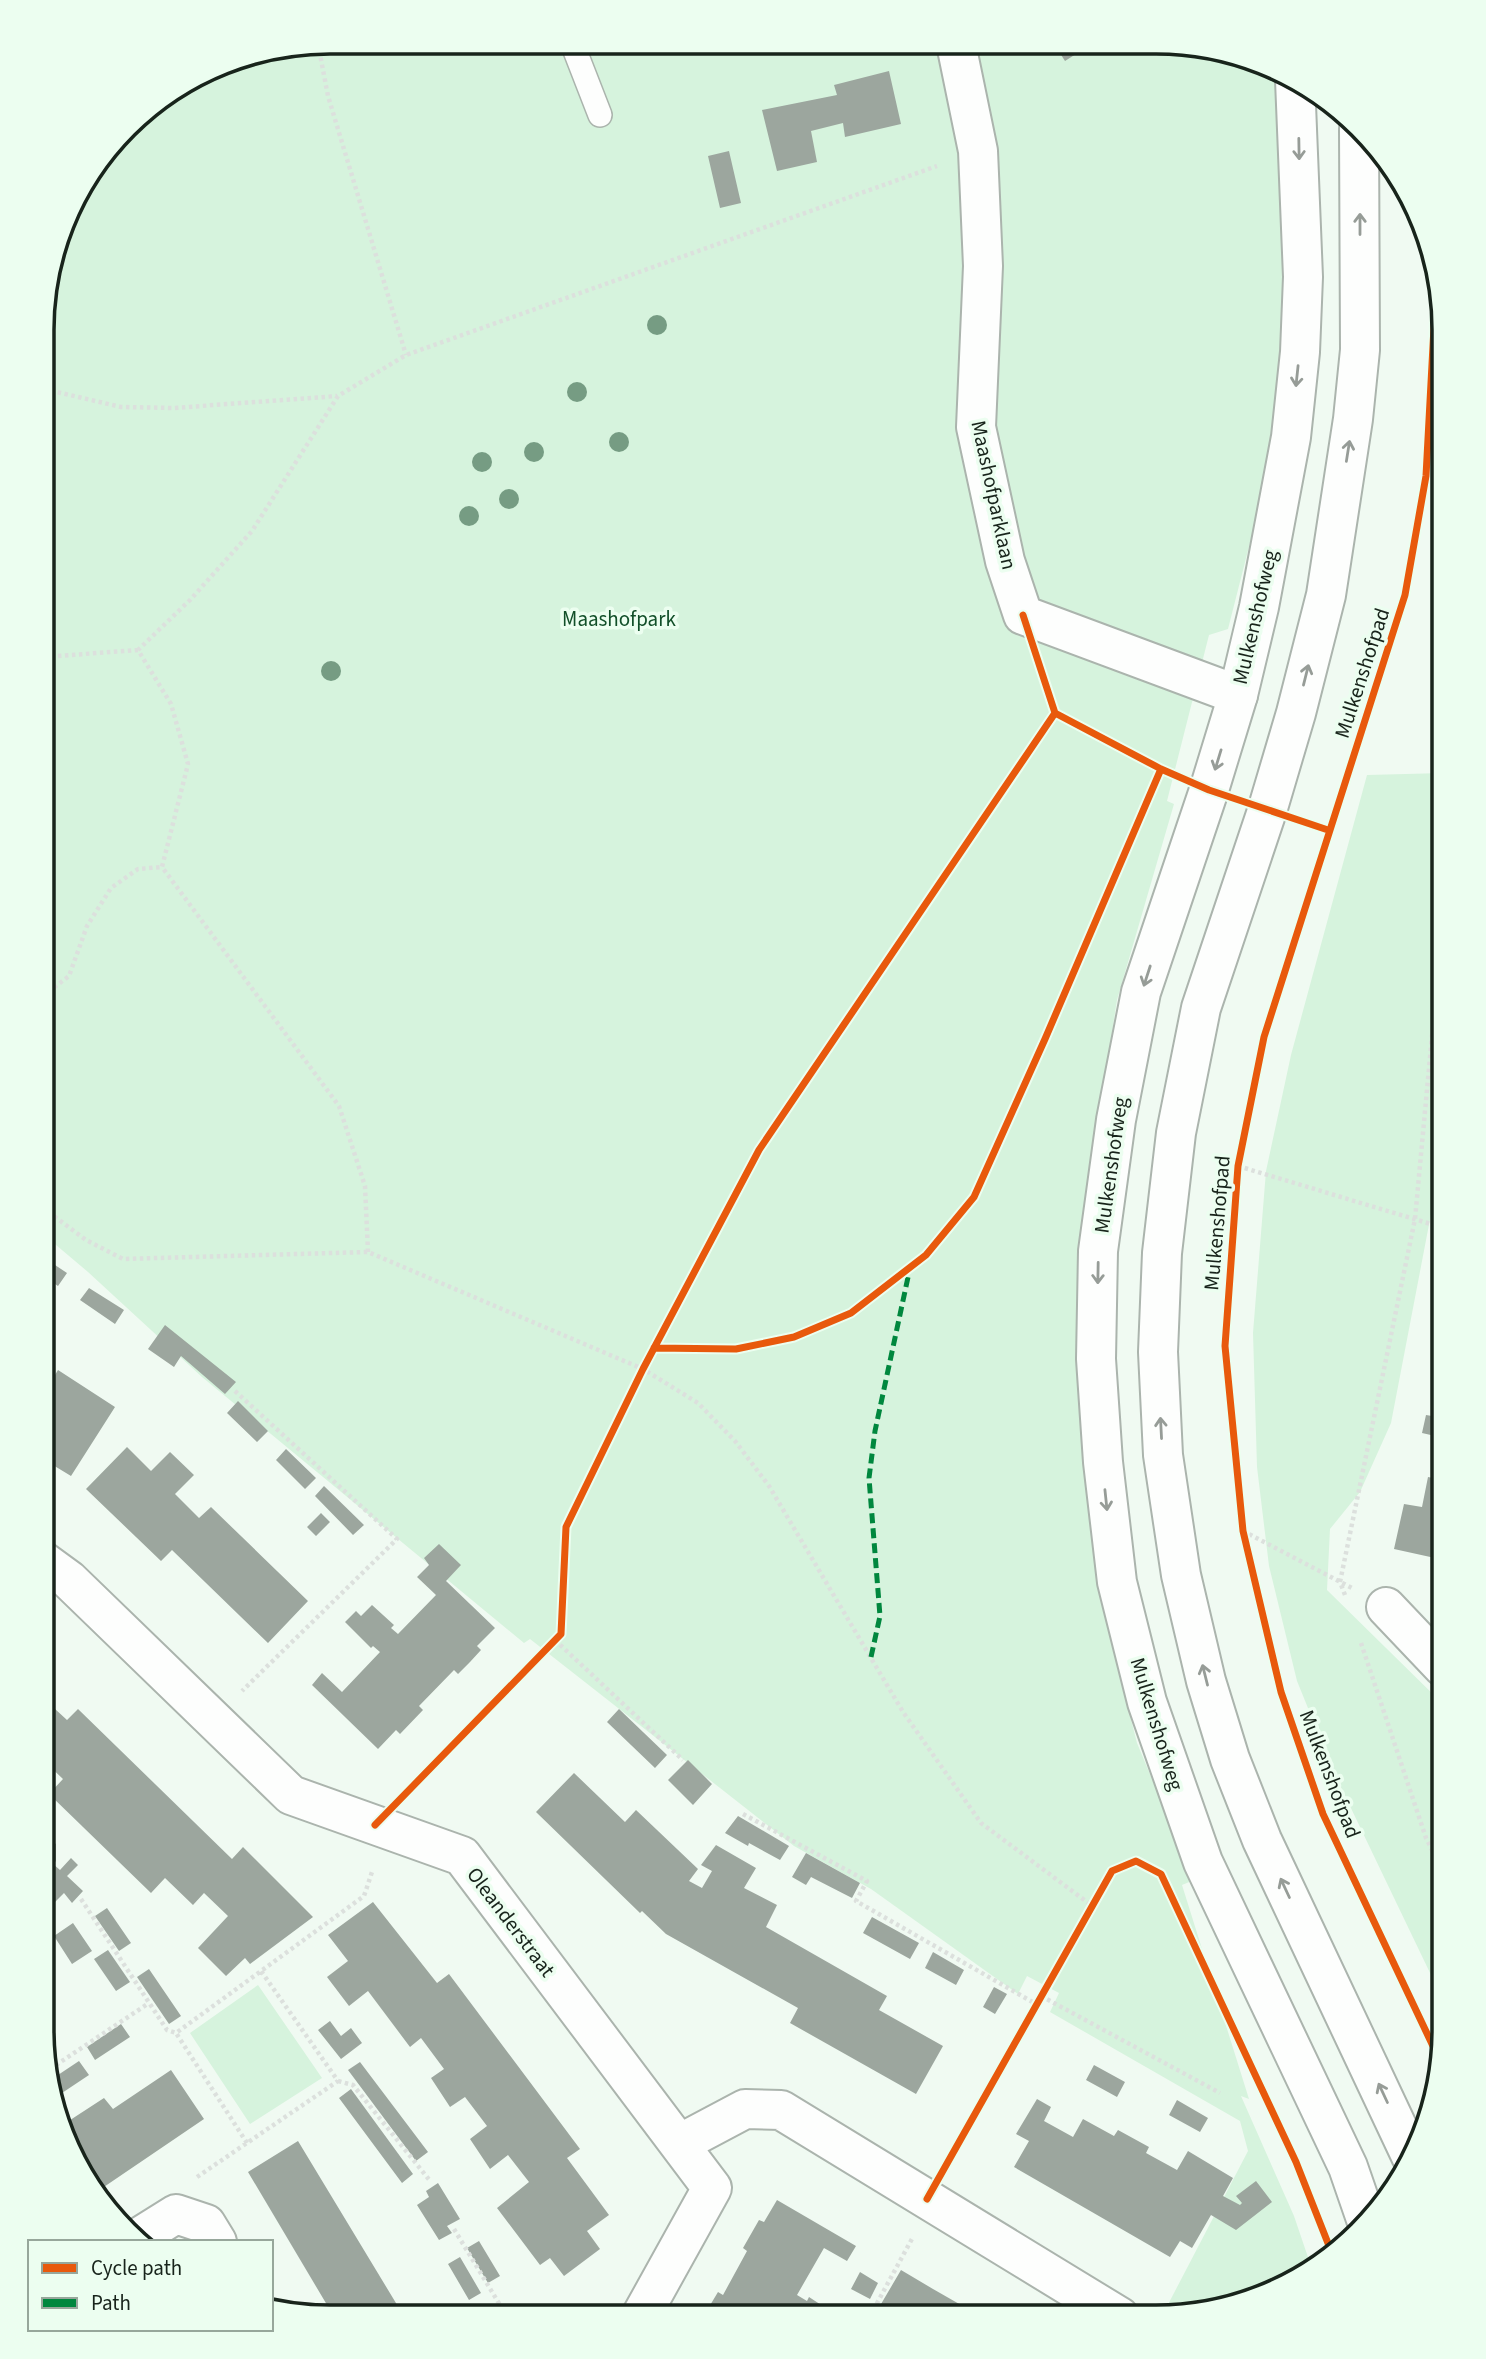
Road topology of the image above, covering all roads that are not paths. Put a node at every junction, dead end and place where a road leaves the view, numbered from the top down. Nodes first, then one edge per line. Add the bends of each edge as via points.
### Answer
1 (576, 54) edge
2 (958, 54) edge
3 (1295, 92) edge
4 (600, 115) dead end
5 (1359, 144) edge
6 (1238, 695) junction
7 (1296, 713) junction
8 (54, 1569) edge
9 (1386, 1606) road end
10 (1432, 1654) edge
11 (679, 2144) junction
12 (1406, 2145) edge
13 (1363, 2211) edge
14 (145, 2233) edge
15 (216, 2240) edge
16 (647, 2305) edge
17 (1099, 2305) edge

1 - 4 lane
2 - 6 street, Maashofparklaan via 978,151 983,266 976,428 1005,561 1023,615
3 -> 6 street, Mulkenshofweg via 1303,277 1300,352 1276,521
7 -> 5 street via 1326,595 1353,419 1359,364
6 - 7 street, Maashofparklaan
6 -> 13 street, Mulkenshofweg via 1141,992 1116,1120 1098,1251 1096,1359 1103,1462 1117,1583 1147,1702 1174,1783 1203,1862 1348,2167
12 -> 7 street via 1262,1840 1230,1759 1181,1575 1163,1455 1158,1352 1162,1253 1176,1133 1201,1008
8 - 11 street, Oleanderstraat via 290,1795 461,1856
9 - 10 street
11 - 16 street, Oleanderstraat via 712,2188
11 - 17 street via 745,2109 781,2110
14 - 15 street via 176,2214 206,2224

